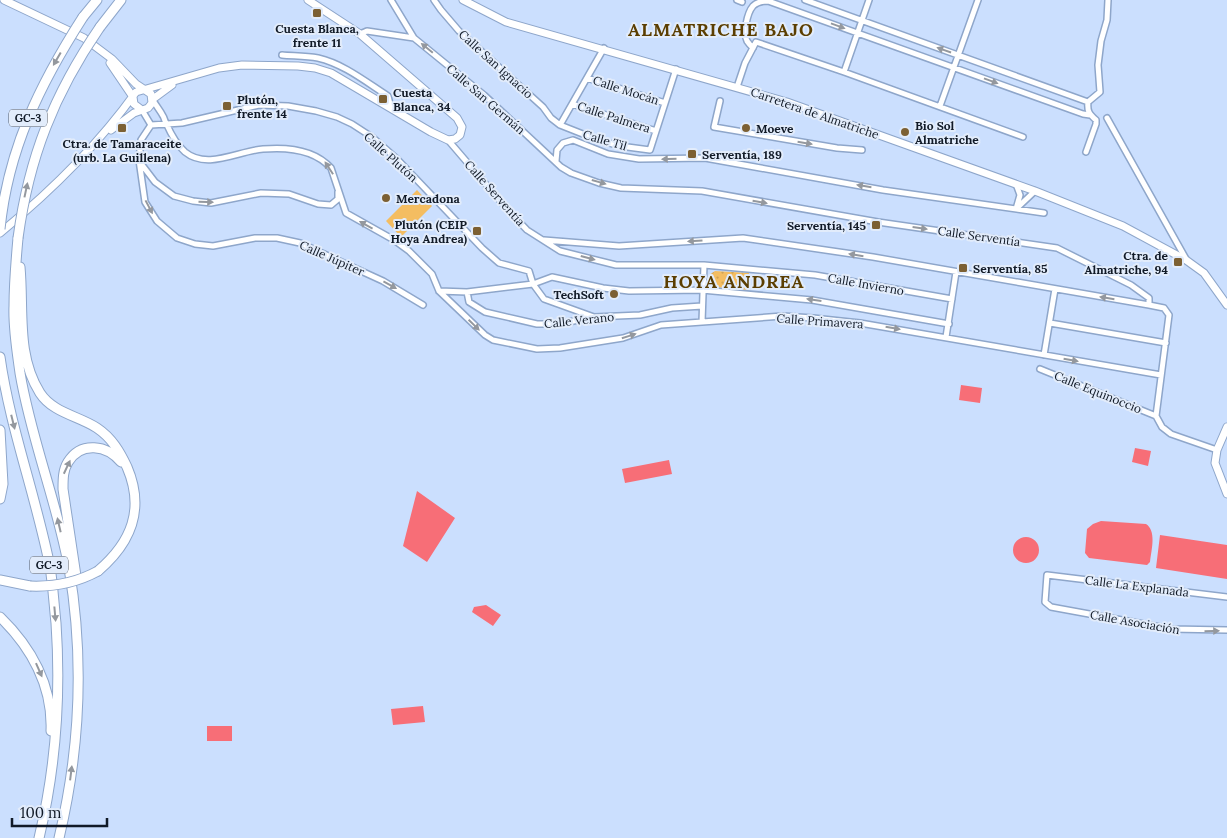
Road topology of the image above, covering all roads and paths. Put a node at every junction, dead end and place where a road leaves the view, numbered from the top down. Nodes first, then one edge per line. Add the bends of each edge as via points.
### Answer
1 (4, 0) edge
2 (97, 0) edge
3 (122, 0) edge
4 (128, 0) edge
5 (308, 0) edge
6 (391, 0) edge
7 (434, 0) edge
8 (463, 0) edge
9 (805, 0) edge
10 (869, 0) edge
11 (978, 0) edge
12 (1108, 0) edge
13 (106, 17) junction
14 (862, 21) junction
15 (360, 34) junction
16 (857, 34) junction
17 (414, 38) junction
18 (604, 48) junction
19 (753, 48) junction
20 (103, 53) junction
21 (282, 55) dead end
22 (958, 55) junction
23 (954, 68) junction
24 (676, 69) junction
25 (844, 72) junction
26 (587, 78) junction
27 (181, 80) junction
28 (737, 87) junction
29 (144, 90) junction
30 (133, 97) junction
31 (153, 99) junction
32 (720, 101) dead end
33 (1088, 102) junction
34 (665, 103) junction
35 (572, 104) junction
36 (940, 106) junction
37 (391, 108) junction
38 (142, 110) junction
39 (1090, 115) junction
40 (1107, 118) dead end
41 (166, 123) junction
42 (151, 125) junction
43 (560, 125) junction
44 (656, 131) junction
45 (102, 136) junction
46 (1023, 137) dead end
47 (448, 140) junction
48 (862, 150) dead end
49 (1086, 152) dead end
50 (139, 160) junction
51 (556, 161) junction
52 (1015, 184) junction
53 (338, 190) junction
54 (1035, 191) junction
55 (1016, 208) junction
56 (1044, 213) dead end
57 (0, 231) edge
58 (544, 240) junction
59 (1186, 260) junction
60 (704, 266) junction
61 (956, 272) junction
62 (18, 283) junction
63 (533, 284) junction
64 (1055, 289) junction
65 (702, 290) junction
66 (439, 291) junction
67 (467, 292) junction
68 (952, 299) junction
69 (423, 305) dead end
70 (1149, 305) junction
71 (1227, 305) edge
72 (702, 306) junction
73 (594, 317) junction
74 (702, 322) junction
75 (1050, 323) junction
76 (949, 324) junction
77 (946, 338) junction
78 (1166, 343) junction
79 (1044, 355) junction
80 (0, 357) edge
81 (1040, 368) dead end
82 (1161, 375) junction
83 (1156, 416) junction
84 (1227, 427) edge
85 (0, 430) edge
86 (1217, 450) junction
87 (132, 479) junction
88 (1227, 494) edge
89 (0, 499) edge
90 (0, 580) edge
91 (1227, 598) edge
92 (1045, 602) joint
93 (0, 617) edge
94 (1227, 630) edge
95 (78, 706) junction
96 (52, 778) junction
97 (39, 838) edge
98 (59, 838) edge

1 - 20 main road via 84,38
2 -> 57 highway, GC-3, bridge via 56,60 30,113 17,145
3 - 13 highway, GC-3
4 - 13 highway
5 - 15 main road
6 - 17 street, Calle San Germán
7 - 43 street, Calle San Ignacio via 459,31
8 - 18 main road, Carretera de Almatriche via 506,22
9 - 14 street
10 - 14 street
11 - 22 street
12 - 33 street via 1098,65 1100,92
62 -> 13 highway, GC-3, bridge via 18,238 29,175 43,132 78,59
14 - 16 street
22 -> 14 street
15 - 17 street via 367,31
15 - 47 main road via 458,118 462,126 460,134
19 -> 16 street via 747,41 748,16 760,1 780,5
16 - 23 street
16 - 25 street
51 -> 17 street, Calle San Germán via 484,95
18 - 24 main road, Carretera de Almatriche
18 - 26 street
19 - 25 street via 756,42
19 - 28 street
20 - 29 main road
20 - 30 main road
21 - 37 street via 317,58 336,65 388,96
22 - 23 street
22 - 33 street
23 - 36 street
23 -> 39 street
24 - 28 main road, Carretera de Almatriche
24 - 34 street
25 - 36 street
26 - 34 street, Calle Mocán
26 - 35 street
27 - 29 main road
27 - 31 main road
27 - 37 main road via 219,68 242,65 315,68 331,73
28 - 52 main road, Carretera de Almatriche
29 - 30 main road via 138,90
29 - 31 main road
30 - 38 main road via 136,107
30 - 45 main road
31 - 38 main road via 151,106
31 - 41 street
32 -> 48 street via 714,127
33 - 39 street
34 - 44 street
35 - 43 street
35 - 44 street, Calle Palmera
36 - 46 street
37 - 47 main road
38 - 42 street
38 - 45 main road
39 - 49 street via 1096,124
40 - 59 street
41 - 42 street, Calle Plutón
53 -> 41 street via 331,168 314,155 292,149 262,149 210,160 195,158 184,152
41 - 63 street, Calle Plutón via 182,123 259,104 288,106 337,117 372,137 482,248 500,263 529,271
42 - 50 street, Calle Júpiter via 141,140
43 - 44 street, Calle Til via 598,140 650,150
45 - 57 main road via 40,199
47 - 58 street, Calle Serventía via 527,230
50 -> 53 street via 155,182 174,196 193,201 211,203 262,193 289,194 331,205 338,199
50 -> 69 street, Calle Júpiter via 145,202 157,221 176,238 213,246 255,238 300,243 383,281
55 -> 51 street via 873,188 705,158 639,159 608,154 573,140 562,143
51 -> 70 street, Calle Serventía via 571,173 621,188 702,191 878,222 1057,248 1131,285 1149,298
52 - 54 main road, Carretera de Almatriche
52 - 55 street via 1020,195
66 -> 53 street, Calle Primavera via 432,274 409,251 346,213
54 - 55 street
54 - 59 main road, Carretera de Almatriche via 1123,226
55 - 56 street
58 -> 60 street, Calle Invierno via 560,251 616,265
61 -> 58 street, Calle Serventía via 744,238 619,246
59 - 71 main road, Carretera de Almatriche via 1204,273
60 - 65 street
60 - 68 street, Calle Invierno via 815,275
61 - 64 street, Calle Serventía
61 - 68 street
62 - 87 highway via 22,341 30,371 41,394 48,403 98,429 111,440
95 -> 62 highway, GC-3 via 77,648 69,568 20,375 14,327
63 - 65 street via 552,277 629,291
63 - 67 street
63 - 73 street via 544,299
70 -> 64 street, Calle Serventía
64 - 75 street
65 - 72 street
76 -> 65 street via 812,300
66 - 67 street
66 -> 74 street, Calle Primavera via 484,335 493,340 537,349 623,338 661,325
67 - 73 street, Calle Verano via 469,302 485,312 537,324 558,324
68 - 76 street
70 - 78 street via 1164,308 1169,315
72 - 73 street, Calle Verano via 640,315
72 - 74 street
74 -> 77 street, Calle Primavera via 783,316 860,322
75 - 78 street
75 - 79 street
76 - 77 street
77 - 79 street, Calle Primavera
78 - 82 street
79 -> 82 street, Calle Primavera
80 -> 96 highway, GC-3 via 50,569 58,656
81 - 83 street, Calle Equinoccio
82 - 83 street
83 - 86 street via 1171,434
84 - 86 main road
85 - 89 highway via 3,484
86 - 88 main road via 1215,464
87 - 90 highway, bridge via 135,511 130,530 122,547 98,571 74,582 44,587
95 -> 87 highway via 83,649 63,475 76,452 98,447 116,456
91 - 92 street, Calle La Explanada via 1047,575
92 -> 94 street, Calle Asociación via 1051,607 1171,630
93 -> 96 highway via 24,644 47,691
98 -> 95 highway, GC-3 via 70,785
96 - 97 highway, GC-3

